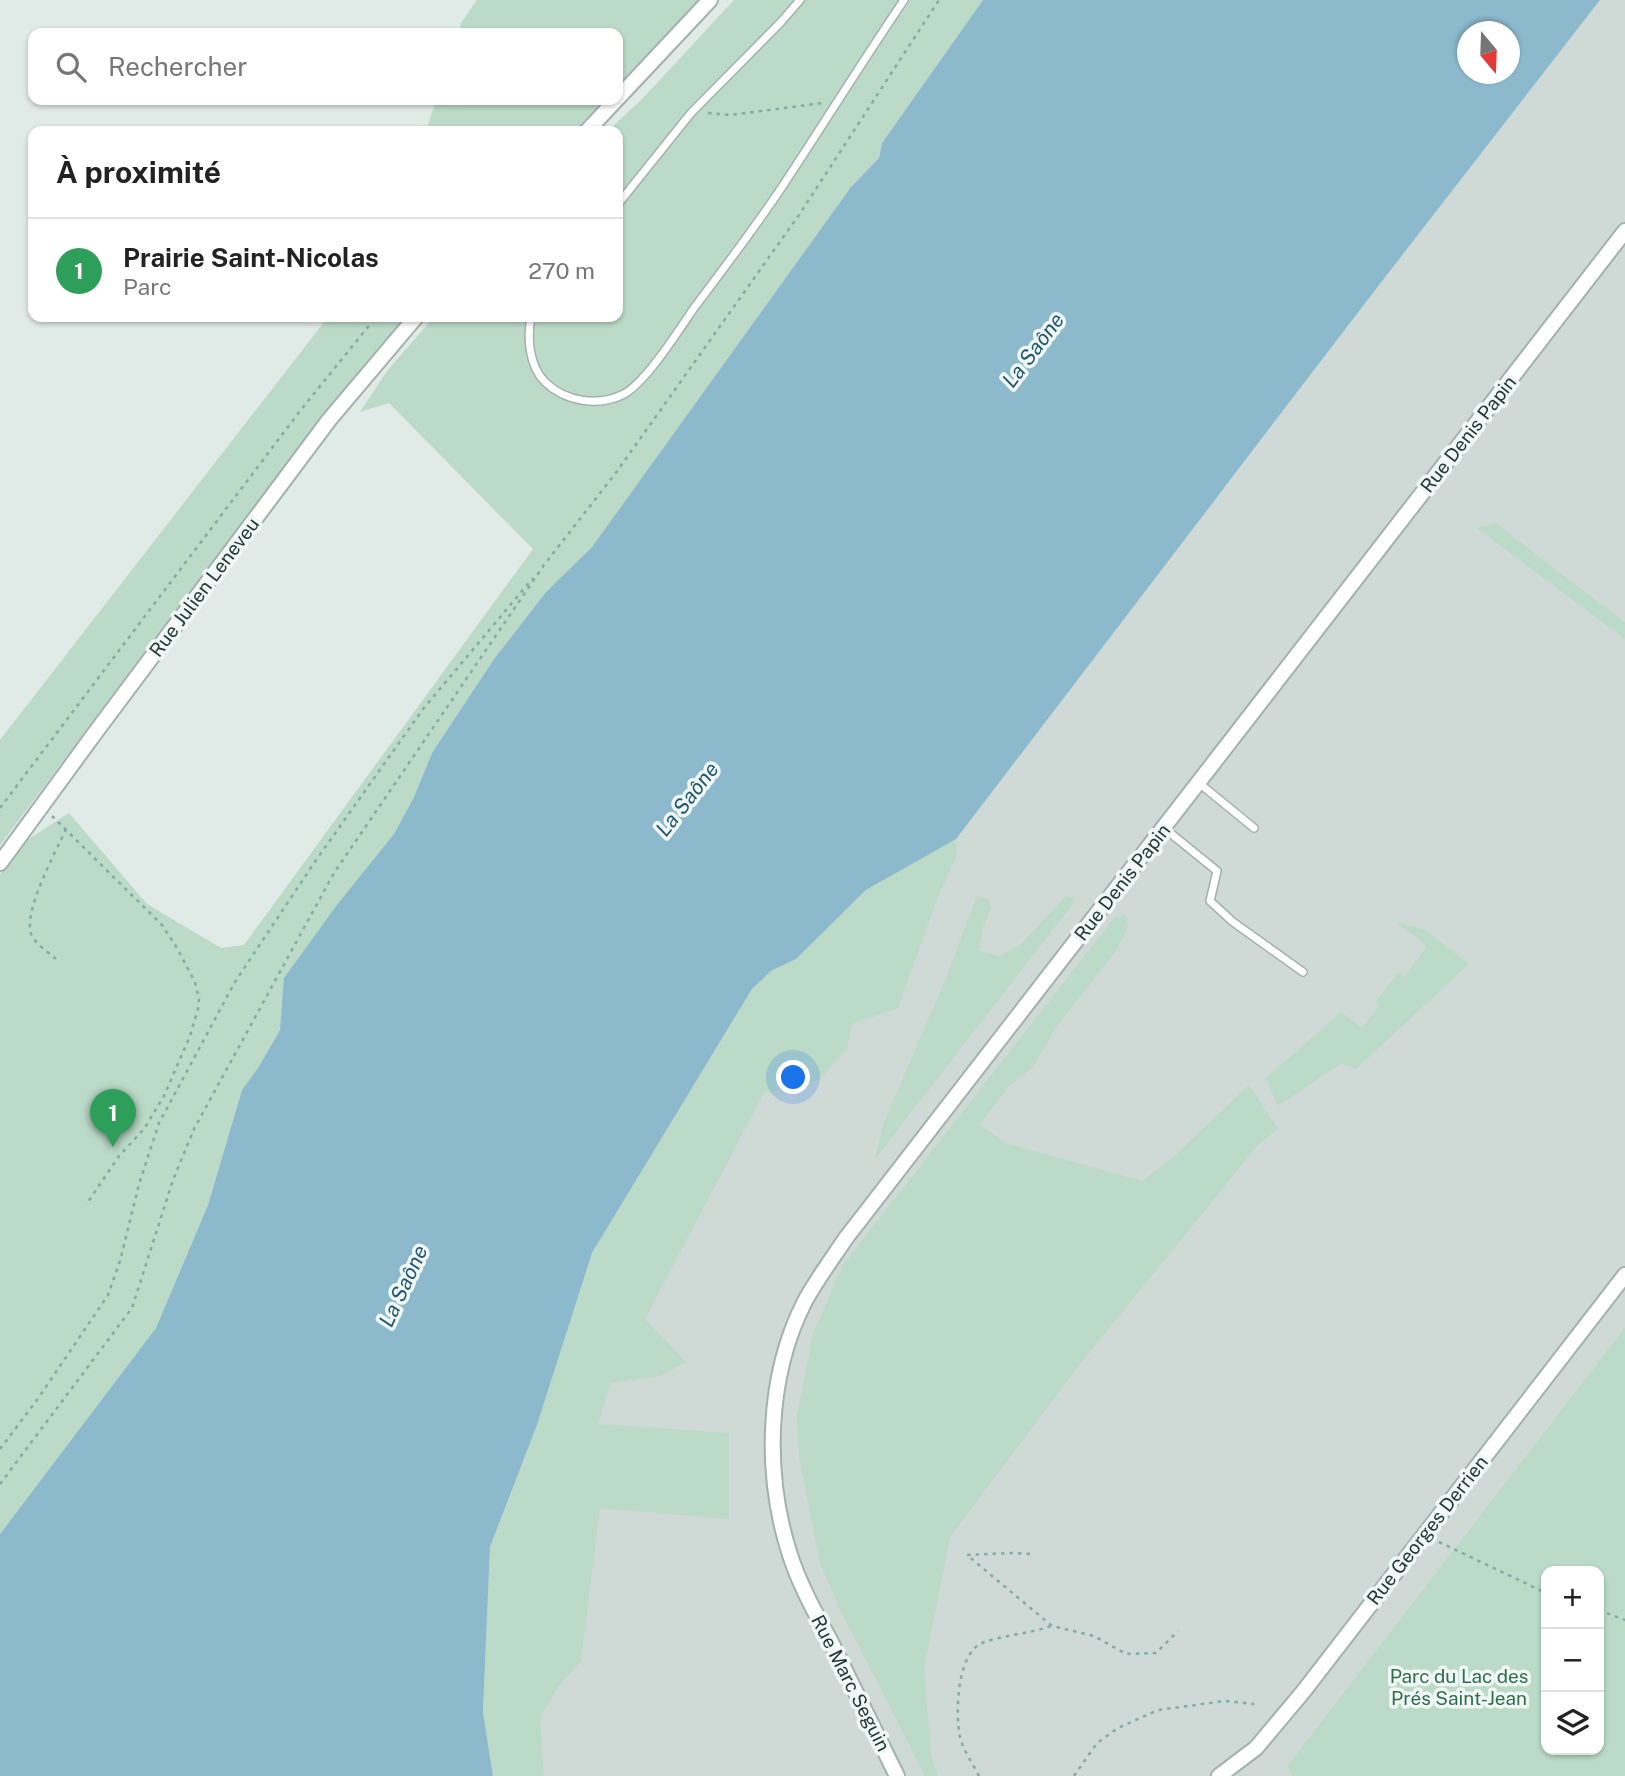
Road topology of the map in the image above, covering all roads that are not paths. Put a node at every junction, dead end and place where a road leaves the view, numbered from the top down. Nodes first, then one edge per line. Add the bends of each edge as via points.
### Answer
1 (710, 0) edge
2 (800, 0) edge
3 (904, 0) edge
4 (623, 93) edge
5 (611, 105) edge
6 (592, 126) edge
7 (623, 198) edge
8 (1625, 231) edge
9 (412, 322) edge
10 (530, 322) edge
11 (1199, 783) junction
12 (1163, 828) junction
13 (1254, 828) dead end
14 (0, 863) edge
15 (1303, 972) dead end
16 (1625, 1275) edge
17 (804, 1590) joint
18 (897, 1776) edge
19 (1219, 1776) edge

1 - 4 street
2 - 7 lane via 691,113
3 - 10 lane via 781,189 636,384 624,394 598,401 577,400 555,391 542,378 530,353
5 - 6 street
8 - 11 street, Rue Denis Papin
9 - 14 street, Rue Julien Leneveu via 330,420
11 - 12 street, Rue Denis Papin
11 - 13 lane
12 - 15 lane via 1217,871 1210,901
12 - 17 street, Rue Denis Papin via 846,1238 804,1303 783,1363 772,1432 776,1497 790,1557
16 - 19 street, Rue Georges Derrien via 1276,1726
17 - 18 street, Rue Marc Seguin

